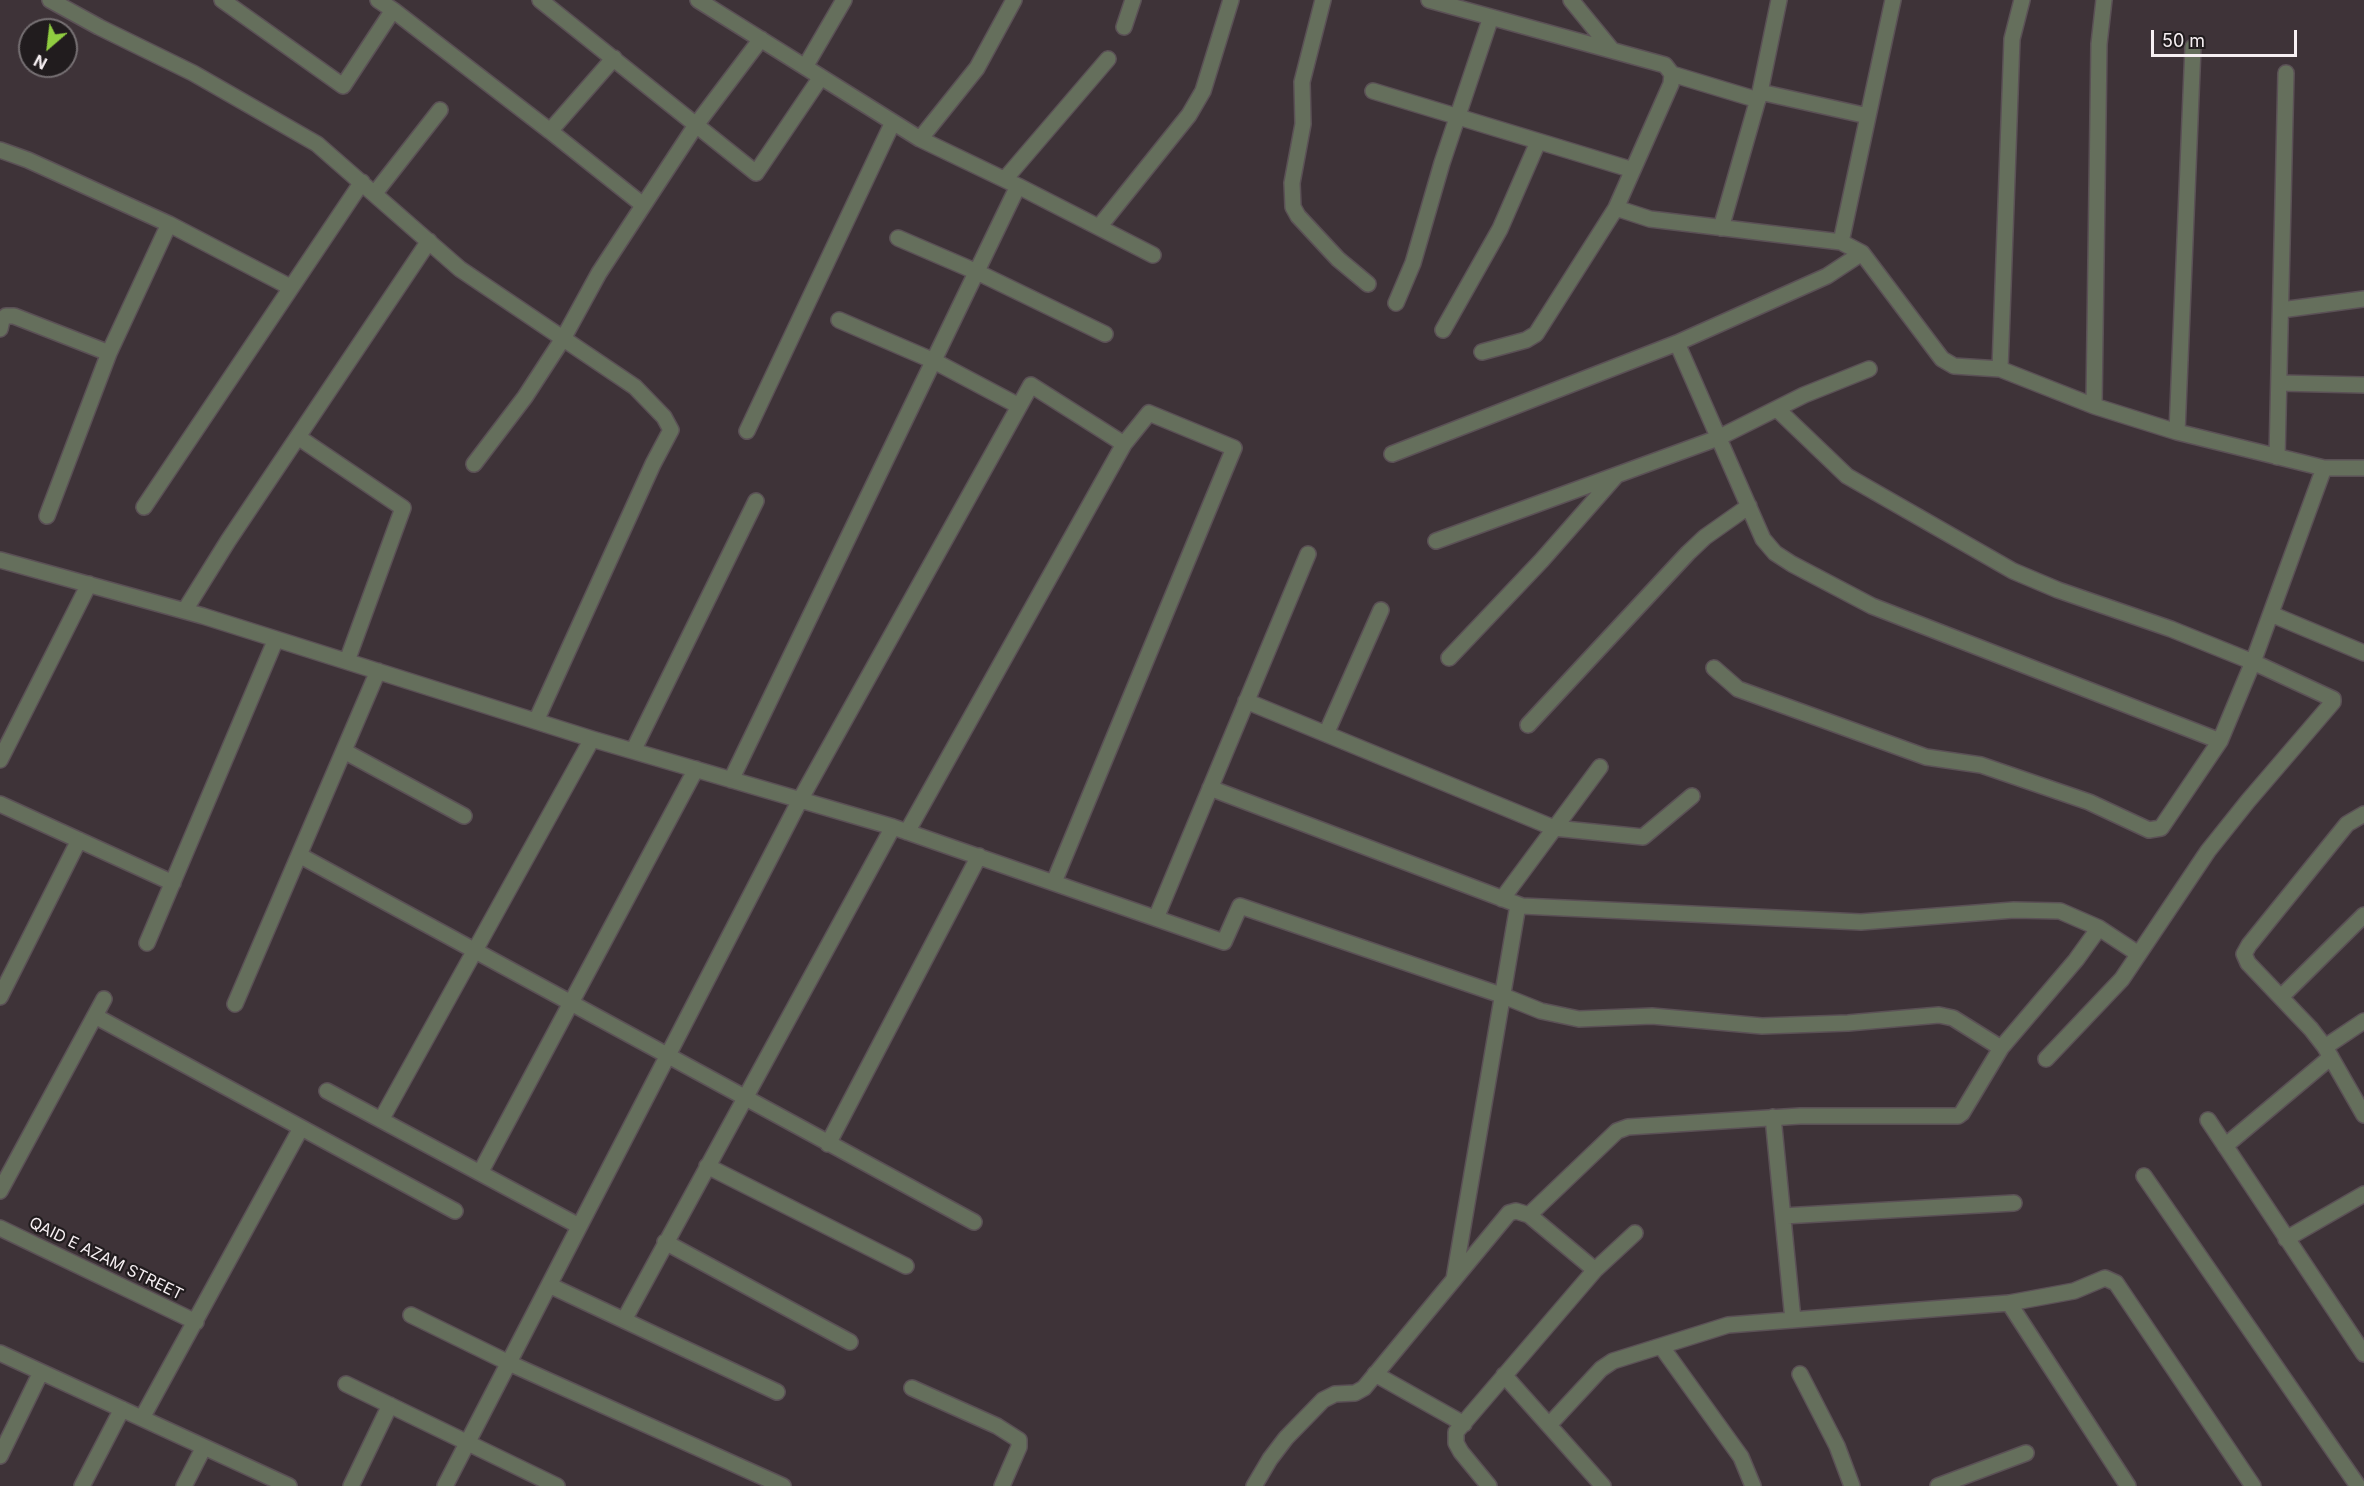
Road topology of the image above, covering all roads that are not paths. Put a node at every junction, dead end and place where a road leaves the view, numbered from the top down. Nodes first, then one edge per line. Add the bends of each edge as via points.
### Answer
1 (50, 0) edge
2 (222, 0) edge
3 (378, 0) edge
4 (540, 0) edge
5 (698, 0) edge
6 (844, 0) edge
7 (1014, 0) edge
8 (1133, 0) edge
9 (1231, 0) edge
10 (1323, 0) edge
11 (1429, 0) edge
12 (1571, 0) edge
13 (1779, 0) edge
14 (1893, 0) edge
15 (2022, 0) edge
16 (2104, 0) edge
17 (393, 10) junction
18 (1491, 17) junction
19 (1124, 27) dead end
20 (761, 39) junction
21 (2193, 46) dead end
22 (1612, 50) junction
23 (614, 58) junction
24 (1108, 59) dead end
25 (805, 66) junction
26 (2286, 73) dead end
27 (1672, 74) junction
28 (821, 77) junction
29 (1373, 91) dead end
30 (1759, 96) junction
31 (440, 110) dead end
32 (1868, 116) junction
33 (1457, 118) junction
34 (893, 122) junction
35 (696, 125) junction
36 (550, 131) junction
37 (920, 139) junction
38 (1538, 142) junction
39 (0, 150) edge
40 (1633, 170) junction
41 (362, 182) junction
42 (1011, 182) junction
43 (375, 193) junction
44 (644, 205) junction
45 (1616, 208) junction
46 (169, 224) junction
47 (1099, 227) junction
48 (1721, 228) junction
49 (898, 238) dead end
50 (429, 241) junction
51 (1841, 242) junction
52 (1862, 253) junction
53 (1153, 255) dead end
54 (976, 272) junction
55 (1368, 284) dead end
56 (290, 287) junction
57 (2364, 299) edge
58 (1396, 303) dead end
59 (2280, 310) junction
60 (839, 320) dead end
61 (0, 330) edge
62 (1443, 330) dead end
63 (1105, 334) dead end
64 (564, 337) junction
65 (1677, 344) junction
66 (1482, 352) dead end
67 (109, 353) junction
68 (934, 361) junction
69 (1869, 369) dead end
70 (2000, 369) junction
71 (2279, 383) junction
72 (2364, 385) edge
73 (1019, 406) junction
74 (2094, 406) junction
75 (1777, 409) junction
76 (747, 430) dead end
77 (2177, 432) junction
78 (298, 437) junction
79 (1718, 438) junction
80 (1124, 444) junction
81 (1392, 454) dead end
82 (2277, 457) junction
83 (474, 464) dead end
84 (2324, 468) junction
85 (2364, 468) edge
86 (1617, 475) junction
87 (756, 501) dead end
88 (1749, 506) junction
89 (144, 507) dead end
90 (46, 516) dead end
91 (1436, 541) dead end
92 (1308, 555) dead end
93 (0, 560) edge
94 (89, 584) junction
95 (185, 610) junction
96 (1381, 610) dead end
97 (2271, 614) junction
98 (276, 639) junction
99 (2364, 652) edge
100 (1449, 658) dead end
101 (347, 661) junction
102 (2253, 662) junction
103 (1714, 668) dead end
104 (378, 671) junction
105 (1246, 701) junction
106 (536, 721) junction
107 (1528, 725) dead end
108 (1326, 734) junction
109 (592, 739) junction
110 (2220, 741) junction
111 (344, 751) junction
112 (633, 751) junction
113 (0, 760) edge
114 (1600, 767) dead end
115 (696, 769) junction
116 (731, 780) junction
117 (1210, 788) junction
118 (1692, 796) dead end
119 (800, 800) junction
120 (0, 804) edge
121 (2364, 814) edge
122 (464, 816) dead end
123 (892, 827) junction
124 (1554, 828) junction
125 (908, 832) junction
126 (79, 840) junction
127 (299, 855) junction
128 (978, 856) junction
129 (1054, 882) junction
130 (173, 883) junction
131 (1502, 899) junction
132 (1518, 905) junction
133 (2364, 915) edge
134 (1156, 918) junction
135 (2099, 928) junction
136 (147, 943) dead end
137 (475, 950) junction
138 (2137, 953) junction
139 (1501, 995) junction
140 (0, 997) edge
141 (2281, 997) junction
142 (104, 999) dead end
143 (572, 1002) junction
144 (235, 1004) dead end
145 (95, 1016) junction
146 (2364, 1021) edge
147 (2001, 1048) junction
148 (2328, 1052) junction
149 (668, 1054) junction
150 (2046, 1059) dead end
151 (327, 1091) dead end
152 (744, 1098) junction
153 (2364, 1115) edge
154 (1773, 1118) junction
155 (381, 1120) junction
156 (2208, 1120) dead end
157 (301, 1128) junction
158 (828, 1144) junction
159 (2224, 1146) junction
160 (707, 1166) junction
161 (480, 1173) junction
162 (2144, 1176) dead end
163 (0, 1191) edge
164 (2364, 1194) edge
165 (2014, 1203) dead end
166 (455, 1211) dead end
167 (1529, 1215) junction
168 (1783, 1216) junction
169 (974, 1222) dead end
170 (579, 1226) junction
171 (0, 1228) edge
172 (1635, 1233) dead end
173 (2286, 1239) junction
174 (665, 1242) junction
175 (906, 1266) dead end
176 (1594, 1270) junction
177 (1454, 1279) junction
178 (549, 1285) junction
179 (2009, 1303) junction
180 (411, 1315) dead end
181 (624, 1320) junction
182 (1793, 1320) junction
183 (196, 1323) junction
184 (850, 1342) dead end
185 (1661, 1346) junction
186 (0, 1353) edge
187 (2364, 1354) edge
188 (509, 1363) junction
189 (41, 1372) junction
190 (1375, 1374) junction
191 (1800, 1374) dead end
192 (1504, 1375) junction
193 (346, 1384) dead end
194 (912, 1388) dead end
195 (777, 1392) dead end
196 (390, 1405) junction
197 (122, 1409) junction
198 (142, 1418) junction
199 (1464, 1424) junction
200 (1549, 1425) junction
201 (467, 1443) junction
202 (204, 1447) junction
203 (2026, 1453) dead end
204 (0, 1456) edge
205 (82, 1486) edge
206 (184, 1486) edge
207 (289, 1486) edge
208 (351, 1486) edge
209 (445, 1486) edge
210 (557, 1486) edge
211 (783, 1486) edge
212 (1002, 1486) edge
213 (1254, 1486) edge
214 (1489, 1486) edge
215 (1603, 1486) edge
216 (1754, 1486) edge
217 (1852, 1486) edge
218 (1938, 1486) edge
219 (2128, 1486) edge
220 (2253, 1486) edge
221 (2358, 1486) edge

1 - 41 street via 270,116 317,144
2 - 17 street via 343,86
3 - 17 street
4 - 23 street
5 - 20 street
6 - 25 street
7 - 37 street via 977,68
8 - 19 street
9 - 47 street via 1203,91 1189,115
10 - 55 street via 1302,82 1303,124 1292,183 1293,207 1338,259
11 - 18 street
12 - 22 street
13 - 30 street
14 - 32 street
15 - 70 street via 2012,39
16 - 74 street via 2099,44
17 - 36 street
18 - 22 street
18 - 33 street
20 - 25 street
20 - 35 street
21 - 77 street
22 - 27 street via 1665,65
23 - 35 street
23 - 36 street
24 - 42 street
25 - 28 street
26 - 59 street
27 - 30 street
27 - 40 street
28 - 34 street
28 - 35 street via 756,173
29 - 33 street
30 - 32 street
30 - 48 street
31 - 43 street
32 - 51 street
33 - 38 street
33 - 58 street via 1413,263
34 - 37 street
34 - 76 street
35 - 44 street
36 - 44 street
37 - 42 street
38 - 40 street
38 - 62 street via 1500,229
39 - 46 street
40 - 45 street
41 - 43 street
41 - 56 street
42 - 47 street
42 - 54 street
43 - 50 street
44 - 64 street via 598,273
45 - 48 street via 1650,219
45 - 66 street via 1536,334
46 - 56 street
46 - 67 street
47 - 53 street
48 - 51 street
49 - 54 street
50 - 64 street via 460,269
50 - 78 street
51 - 52 street
52 - 65 street via 1827,276
52 - 70 street via 1942,359 1954,366
54 - 63 street
54 - 68 street
56 - 89 street
57 - 59 street
59 - 71 street
60 - 68 street
61 - 67 street via 2,320 14,316
64 - 83 street
64 - 106 street via 635,387 671,430
65 - 79 street
65 - 81 street
67 - 90 street
68 - 73 street
68 - 116 street
69 - 75 street
70 - 74 street
71 - 72 street
71 - 82 street
73 - 80 street via 1031,385
73 - 119 street
74 - 77 street
75 - 79 street
75 - 102 street via 1846,476 2013,571
77 - 82 street
78 - 95 street
78 - 101 street via 403,508
79 - 86 street
79 - 88 street
80 - 125 street
80 - 129 street via 1149,413 1234,448
82 - 84 street
84 - 85 street
84 - 97 street
86 - 91 street
86 - 100 street
87 - 112 street
88 - 107 street via 1688,553
88 - 110 street via 1763,539 1775,553 1872,606
92 - 105 street
93 - 94 street
94 - 95 street
94 - 113 street
95 - 98 street
96 - 108 street
97 - 99 street
97 - 102 street
98 - 101 street
98 - 130 street
101 - 104 street
102 - 110 street
102 - 138 street via 2330,696 2333,702 2208,851
103 - 110 street via 1738,689 1926,757 1981,765 2089,802 2149,830 2161,828
104 - 106 street
104 - 111 street
105 - 108 street
105 - 117 street
106 - 109 street
108 - 124 street
109 - 112 street
109 - 137 street
111 - 122 street
111 - 127 street
112 - 115 street
114 - 124 street
115 - 116 street
115 - 143 street
116 - 119 street
117 - 131 street
117 - 134 street
118 - 124 street via 1643,837
119 - 123 street
119 - 149 street
120 - 126 street
121 - 141 street via 2347,824 2244,954
123 - 125 street
123 - 152 street
124 - 131 street
125 - 128 street
126 - 130 street
126 - 140 street
127 - 137 street
127 - 144 street
128 - 129 street
128 - 158 street
129 - 134 street
130 - 136 street
131 - 132 street
132 - 135 street via 1861,922 2014,910 2060,911
132 - 139 street
133 - 141 street
134 - 139 street via 1224,942 1240,906
135 - 138 street
135 - 147 street
137 - 143 street
137 - 155 street
138 - 150 street via 2122,979
139 - 147 street via 1541,1011 1579,1019 1652,1016 1762,1026 1939,1016 1953,1018
139 - 177 street
141 - 148 street
142 - 145 street
143 - 149 street
143 - 161 street
145 - 157 street
145 - 163 street
146 - 148 street
147 - 154 street via 1958,1116
148 - 153 street
148 - 159 street
149 - 152 street
149 - 170 street
151 - 155 street
152 - 158 street
152 - 160 street
154 - 167 street via 1628,1126 1617,1131
154 - 168 street
155 - 161 street
156 - 159 street
157 - 166 street
157 - 183 street
158 - 169 street
159 - 173 street
160 - 174 street
160 - 175 street
161 - 170 street
162 - 221 street
164 - 173 street
165 - 168 street
167 - 176 street
167 - 177 street via 1509,1213
168 - 182 street
170 - 178 street
171 - 183 street, QAID E AZAM STREET
172 - 176 street
173 - 187 street
174 - 181 street
174 - 184 street
176 - 192 street
177 - 190 street
178 - 181 street
178 - 188 street
179 - 182 street
179 - 219 street
179 - 220 street via 2074,1291 2105,1278 2116,1283
180 - 188 street
181 - 195 street
182 - 185 street via 1728,1325
183 - 198 street
185 - 200 street via 1613,1361 1601,1369
185 - 216 street via 1741,1457
186 - 189 street
188 - 201 street
188 - 211 street
189 - 197 street
189 - 204 street
190 - 199 street
190 - 213 street via 1355,1393 1335,1394 1323,1400 1286,1438
191 - 217 street via 1837,1446
192 - 199 street
192 - 200 street
193 - 196 street
194 - 212 street via 1019,1440
196 - 201 street
196 - 208 street
197 - 198 street
197 - 205 street
198 - 202 street
199 - 214 street via 1456,1432 1456,1443
200 - 215 street
201 - 209 street
201 - 210 street
202 - 206 street
202 - 207 street
203 - 218 street

